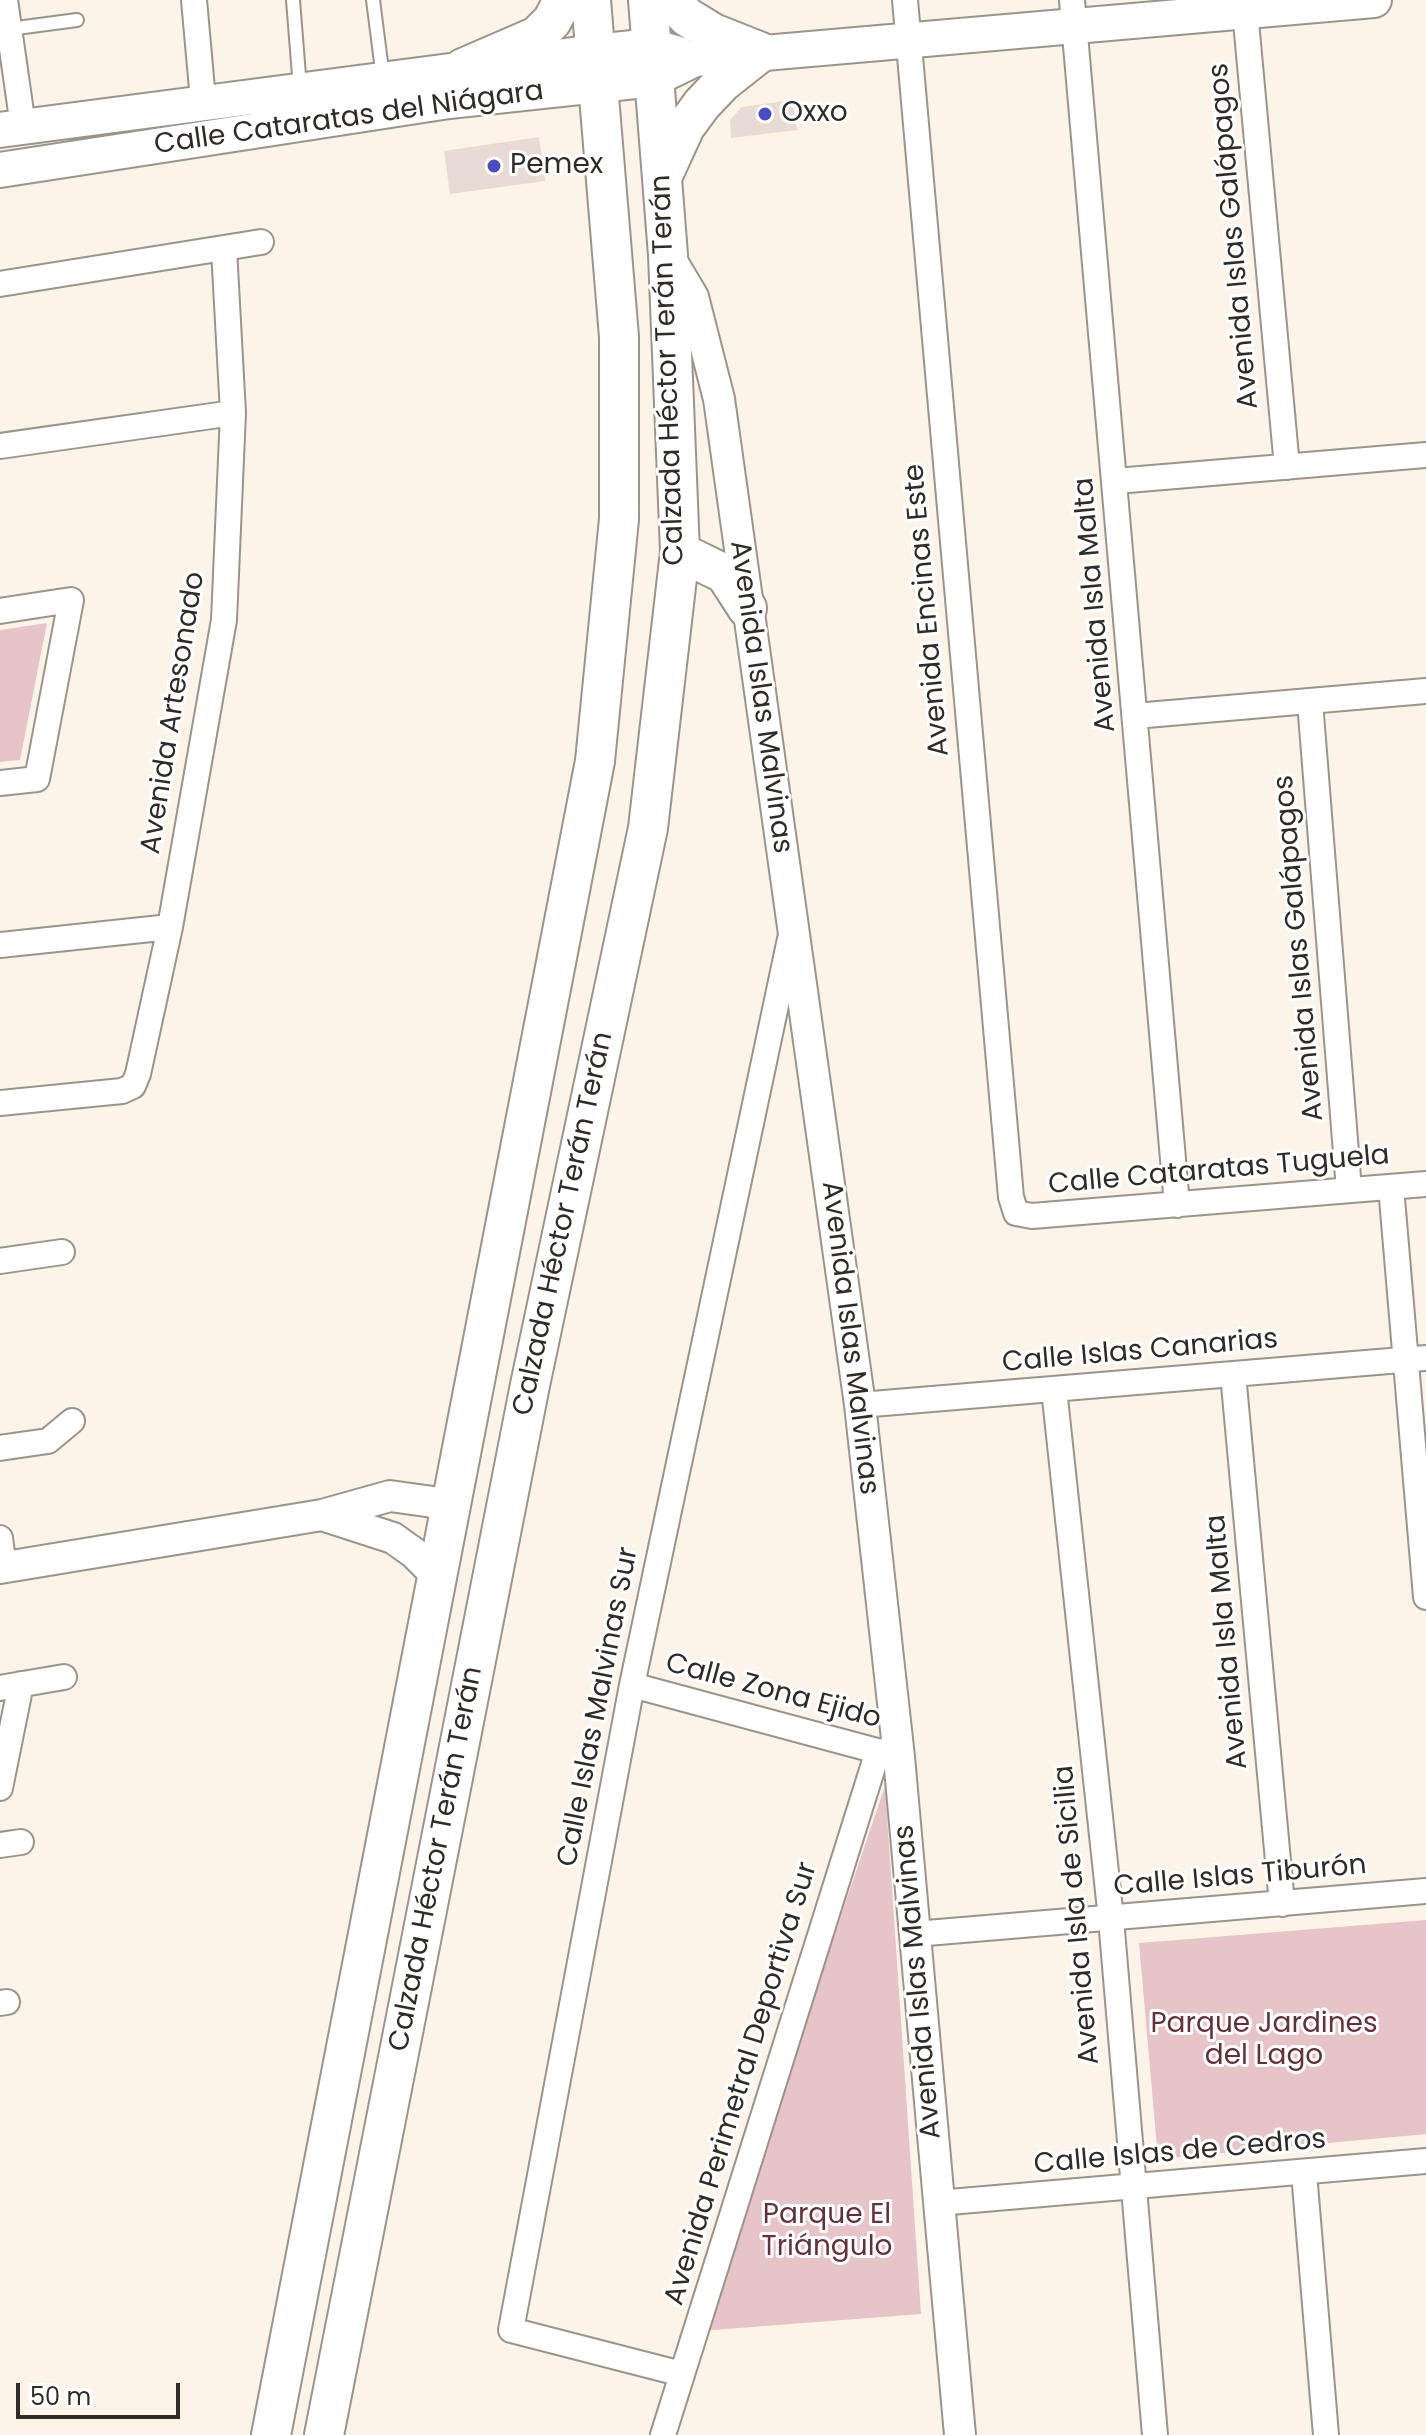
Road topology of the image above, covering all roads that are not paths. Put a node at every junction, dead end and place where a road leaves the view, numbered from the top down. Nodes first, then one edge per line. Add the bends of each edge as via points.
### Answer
1 (5, 0) edge
2 (194, 0) edge
3 (293, 0) edge
4 (373, 0) edge
5 (563, 0) edge
6 (591, 0) edge
7 (648, 0) edge
8 (671, 0) edge
9 (905, 0) edge
10 (1374, 0) edge
11 (1244, 5) edge
12 (1073, 13) edge
13 (77, 20) dead end
14 (9, 29) junction
15 (908, 40) junction
16 (761, 52) junction
17 (653, 63) junction
18 (463, 68) junction
19 (596, 69) junction
20 (383, 78) junction
21 (300, 88) junction
22 (203, 100) junction
23 (12, 128) edge
24 (0, 170) edge
25 (663, 176) junction
26 (261, 242) dead end
27 (224, 249) junction
28 (668, 255) junction
29 (0, 284) edge
30 (233, 413) junction
31 (0, 446) edge
32 (1426, 455) edge
33 (1287, 467) junction
34 (1116, 481) junction
35 (680, 552) junction
36 (747, 608) junction
37 (0, 611) edge
38 (1426, 691) edge
39 (1310, 702) junction
40 (1135, 716) junction
41 (0, 783) edge
42 (793, 925) junction
43 (170, 927) junction
44 (0, 945) edge
45 (0, 1103) edge
46 (1426, 1184) edge
47 (1391, 1187) junction
48 (1349, 1190) junction
49 (512, 1192) junction
50 (1177, 1205) junction
51 (1016, 1213) joint
52 (62, 1252) dead end
53 (0, 1261) edge
54 (1415, 1359) edge
55 (1233, 1374) junction
56 (530, 1385) junction
57 (1054, 1389) junction
58 (860, 1405) junction
59 (72, 1421) dead end
60 (0, 1448) edge
61 (450, 1513) junction
62 (322, 1515) junction
63 (0, 1538) edge
64 (2, 1568) edge
65 (439, 1578) junction
66 (1426, 1597) edge
67 (64, 1677) dead end
68 (632, 1685) junction
69 (10, 1686) edge
70 (467, 1704) junction
71 (889, 1754) junction
72 (0, 1788) edge
73 (1426, 1891) edge
74 (1282, 1904) junction
75 (1111, 1919) junction
76 (915, 1934) junction
77 (1426, 2161) edge
78 (1304, 2173) junction
79 (1133, 2187) junction
80 (938, 2203) junction
81 (682, 2374) junction
82 (271, 2435) edge
83 (324, 2435) edge
84 (663, 2435) edge
85 (960, 2435) edge
86 (1155, 2435) edge
87 (1326, 2435) edge

1 - 14 street
2 - 22 street
3 - 21 lane
4 - 20 lane
5 - 18 main road via 537,36
6 - 19 main road, Calzada Héctor Terán Terán
7 - 17 main road, Calzada Héctor Terán Terán
8 - 16 main road via 713,33
9 - 15 street, Avenida Encinas Este
10 - 11 main road, Calle Cataratas del Niágara
11 - 12 main road, Calle Cataratas del Niágara
11 - 33 street, Avenida Islas Galápagos
12 - 15 main road, Calle Cataratas del Niágara
12 - 34 street, Avenida Isla Malta
13 - 14 lane
14 - 23 street
15 - 16 main road, Calle Cataratas del Niágara
15 - 51 street, Avenida Encinas Este
16 - 17 main road, Calle Cataratas del Niágara
16 - 25 main road via 702,104
17 - 19 main road, Calle Cataratas del Niágara
17 - 25 main road, Calzada Héctor Terán Terán
18 - 19 main road, Calle Cataratas del Niágara
18 - 20 main road, Calle Cataratas del Niágara
19 - 24 main road, Calle Cataratas del Niágara via 449,101
19 - 49 main road, Calzada Héctor Terán Terán via 619,337 619,519 595,761
20 - 21 main road, Calle Cataratas del Niágara
21 - 22 main road, Calle Cataratas del Niágara
22 - 23 main road, Calle Cataratas del Niágara
25 - 28 main road, Calzada Héctor Terán Terán
26 - 27 street
27 - 29 street
27 - 30 street, Avenida Artesonado
28 - 35 main road, Calzada Héctor Terán Terán
28 - 36 street, Avenida Islas Malvinas via 693,297 719,399
30 - 31 street
30 - 43 street, Avenida Artesonado via 224,620
32 - 33 street
33 - 34 street
34 - 40 street, Avenida Isla Malta
35 - 36 main road via 725,574
35 - 56 main road, Calzada Héctor Terán Terán via 648,828
36 - 42 street, Avenida Islas Malvinas
37 - 41 street via 71,600 37,779
38 - 39 street
39 - 40 street
39 - 48 street, Avenida Islas Galápagos
40 - 50 street, Avenida Isla Malta
42 - 58 street, Avenida Islas Malvinas
42 - 68 street, Calle Islas Malvinas Sur
43 - 44 street
43 - 45 street, Avenida Artesonado via 133,1086
46 - 47 street, Calle Cataratas Tuguela
47 - 48 street, Calle Cataratas Tuguela
47 - 54 street
48 - 50 street, Calle Cataratas Tuguela
49 - 56 main road via 510,1346 514,1366
49 - 61 main road, Calzada Héctor Terán Terán
50 - 51 street, Calle Cataratas Tuguela
52 - 53 street
54 - 55 street, Calle Islas Canarias
54 - 66 street
55 - 57 street, Calle Islas Canarias
55 - 74 street, Avenida Isla Malta
56 - 70 main road, Calzada Héctor Terán Terán
57 - 58 street, Calle Islas Canarias
57 - 75 street, Avenida Isla de Sicilia
58 - 71 street, Avenida Islas Malvinas
59 - 60 street via 48,1441
61 - 62 street via 433,1502 390,1496
61 - 65 main road, Calzada Héctor Terán Terán
61 - 70 main road via 461,1524 472,1555 460,1652
62 - 64 street
62 - 65 street via 393,1538
63 - 64 street
65 - 82 main road, Calzada Héctor Terán Terán
67 - 69 street
68 - 71 street, Calle Zona Ejido
68 - 81 street, Calle Islas Malvinas Sur via 511,2330
69 - 72 street
70 - 83 main road, Calzada Héctor Terán Terán
71 - 76 street, Avenida Islas Malvinas
71 - 81 street, Avenida Perimetral Deportiva Sur
73 - 74 street, Calle Islas Tiburón
74 - 75 street, Calle Islas Tiburón
75 - 76 street, Calle Islas Tiburón
75 - 79 street, Avenida Isla de Sicilia
76 - 80 street, Avenida Islas Malvinas
77 - 78 street, Calle Islas de Cedros
78 - 79 street, Calle Islas de Cedros
78 - 87 street
79 - 80 street, Calle Islas de Cedros
79 - 86 street, Avenida Isla de Sicilia
80 - 85 street, Avenida Islas Malvinas
81 - 84 street, Avenida Perimetral Deportiva Sur

